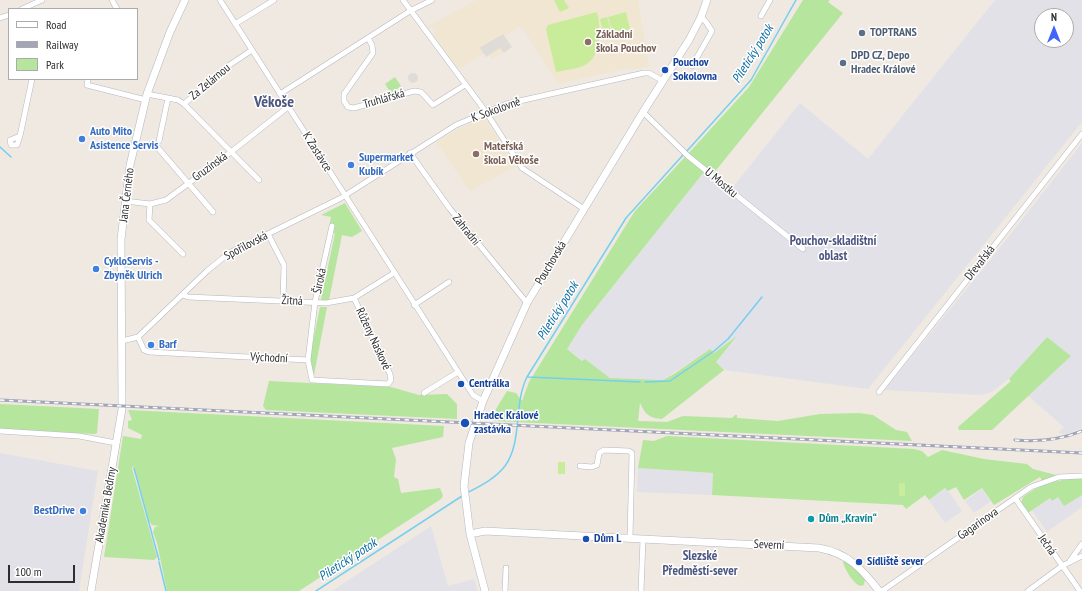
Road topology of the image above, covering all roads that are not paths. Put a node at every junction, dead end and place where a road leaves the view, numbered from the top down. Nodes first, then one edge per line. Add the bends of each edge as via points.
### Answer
1 (42, 0) edge
2 (185, 0) edge
3 (220, 0) edge
4 (274, 0) edge
5 (402, 0) edge
6 (432, 0) edge
7 (707, 0) edge
8 (770, 0) edge
9 (34, 7) edge
10 (410, 11) junction
11 (761, 16) dead end
12 (701, 17) junction
13 (235, 24) junction
14 (368, 38) junction
15 (252, 50) junction
16 (678, 58) junction
17 (32, 80) edge
18 (88, 80) edge
19 (663, 80) junction
20 (465, 85) junction
21 (280, 94) junction
22 (146, 97) junction
23 (168, 98) junction
24 (184, 104) junction
25 (288, 107) junction
26 (486, 112) junction
27 (643, 112) junction
28 (1082, 134) edge
29 (20, 136) dead end
30 (158, 141) dead end
31 (158, 148) dead end
32 (231, 152) junction
33 (410, 153) junction
34 (259, 180) dead end
35 (189, 183) junction
36 (344, 195) junction
37 (125, 201) junction
38 (150, 204) junction
39 (584, 209) junction
40 (213, 212) dead end
41 (332, 226) dead end
42 (268, 234) junction
43 (802, 249) dead end
44 (183, 254) dead end
45 (394, 273) junction
46 (449, 282) dead end
47 (183, 295) junction
48 (354, 298) junction
49 (283, 301) junction
50 (315, 302) junction
51 (527, 303) junction
52 (414, 305) junction
53 (138, 337) junction
54 (122, 341) junction
55 (308, 360) junction
56 (458, 372) junction
57 (879, 392) dead end
58 (424, 393) dead end
59 (483, 401) junction
60 (122, 409) joint
61 (0, 432) edge
62 (116, 443) junction
63 (580, 466) dead end
64 (1082, 476) edge
65 (1015, 498) junction
66 (470, 534) junction
67 (630, 538) junction
68 (643, 539) junction
69 (1082, 544) edge
70 (1082, 556) edge
71 (1070, 561) junction
72 (1062, 566) junction
73 (506, 568) dead end
74 (91, 591) edge
75 (485, 591) edge
76 (505, 591) edge
77 (641, 591) edge
78 (879, 591) edge
79 (882, 591) edge
80 (1028, 591) edge
81 (1080, 591) edge

1 - 9 street
2 - 22 street, Jana Černého
3 - 13 street, K Zastávce
4 - 13 street
5 - 10 street
6 - 10 street
7 - 12 street, Pouchovská
8 - 11 street
10 - 14 street
10 - 20 street
12 - 16 street, Pouchovská
12 - 16 street via 712,31 692,66
13 - 15 street, K Zastávce
14 - 20 street, Truhlářská via 373,53 343,98 351,108 414,91 422,92 433,105
14 - 21 street
15 - 21 street, K Zastávce
15 - 24 street, Za Zelárnou via 228,66
16 - 19 street, Pouchovská
17 - 29 street
18 - 22 street, Za Zelárnou via 87,85
19 - 26 street, K Sokolovně via 644,73 510,103
19 - 27 street, Pouchovská
20 - 26 street
21 - 25 street, K Zastávce
22 - 23 street, Za Zelárnou
22 - 37 street, Jana Černého via 130,165
23 - 24 street, Za Zelárnou
23 - 30 street
24 - 32 street, Gruzínská
25 - 32 street, Gruzínská
25 - 36 street, K Zastávce
26 - 33 street, K Sokolovně via 456,125
26 - 39 street via 522,168
27 - 39 street, Pouchovská
27 - 43 street, U Mostku via 688,156
28 - 57 street, Dřevařská
31 - 35 street, Gruzínská
32 - 34 street, Gruzínská
32 - 35 street, Gruzínská
33 - 36 street, K Sokolovně
33 - 51 street, Zahradní via 450,209
35 - 38 street, Gruzínská via 166,200
35 - 40 street, Gruzínská
36 - 42 street, Spořilovská
36 - 45 street, K Zastávce
37 - 38 street, Gruzínská
37 - 54 street, Jana Černého via 121,239
38 - 44 street, Jana Černého via 149,220
39 - 51 street, Pouchovská
41 - 50 street, Široká
42 - 47 street, Spořilovská via 223,257
42 - 49 street via 284,265
45 - 48 street, Žitná
45 - 52 street, K Zastávce
46 - 52 street
47 - 49 street, Žitná
47 - 53 street, Spořilovská
48 - 50 street, Žitná via 326,303
48 - 55 street, Růženy Naskové via 391,380 388,384 312,380
49 - 50 street, Žitná
50 - 55 street, Široká
51 - 59 street, Pouchovská
52 - 56 street, K Zastávce
53 - 54 street, Spořilovská
53 - 55 street, Východní via 144,350 149,352
54 - 60 street, Jana Černého
56 - 58 street
56 - 59 street, K Zastávce via 473,395
59 - 66 street, Pouchovská via 469,443 464,486
60 - 62 street, Akademika Bedrny
61 - 62 street via 79,436
62 - 74 street, Akademika Bedrny
63 - 67 street via 597,465 599,453 604,450 632,453
64 - 65 street, Gagarinova via 1059,477 1031,487
65 - 72 street, Ječná
65 - 79 street, Gagarinova
66 - 67 street, Severní via 485,531
66 - 75 street
67 - 68 street, Severní
68 - 77 street
68 - 78 street, Severní via 825,549 842,554 854,562
69 - 71 street
70 - 71 street
71 - 72 street
72 - 80 street
72 - 81 street, Ječná
73 - 76 street

